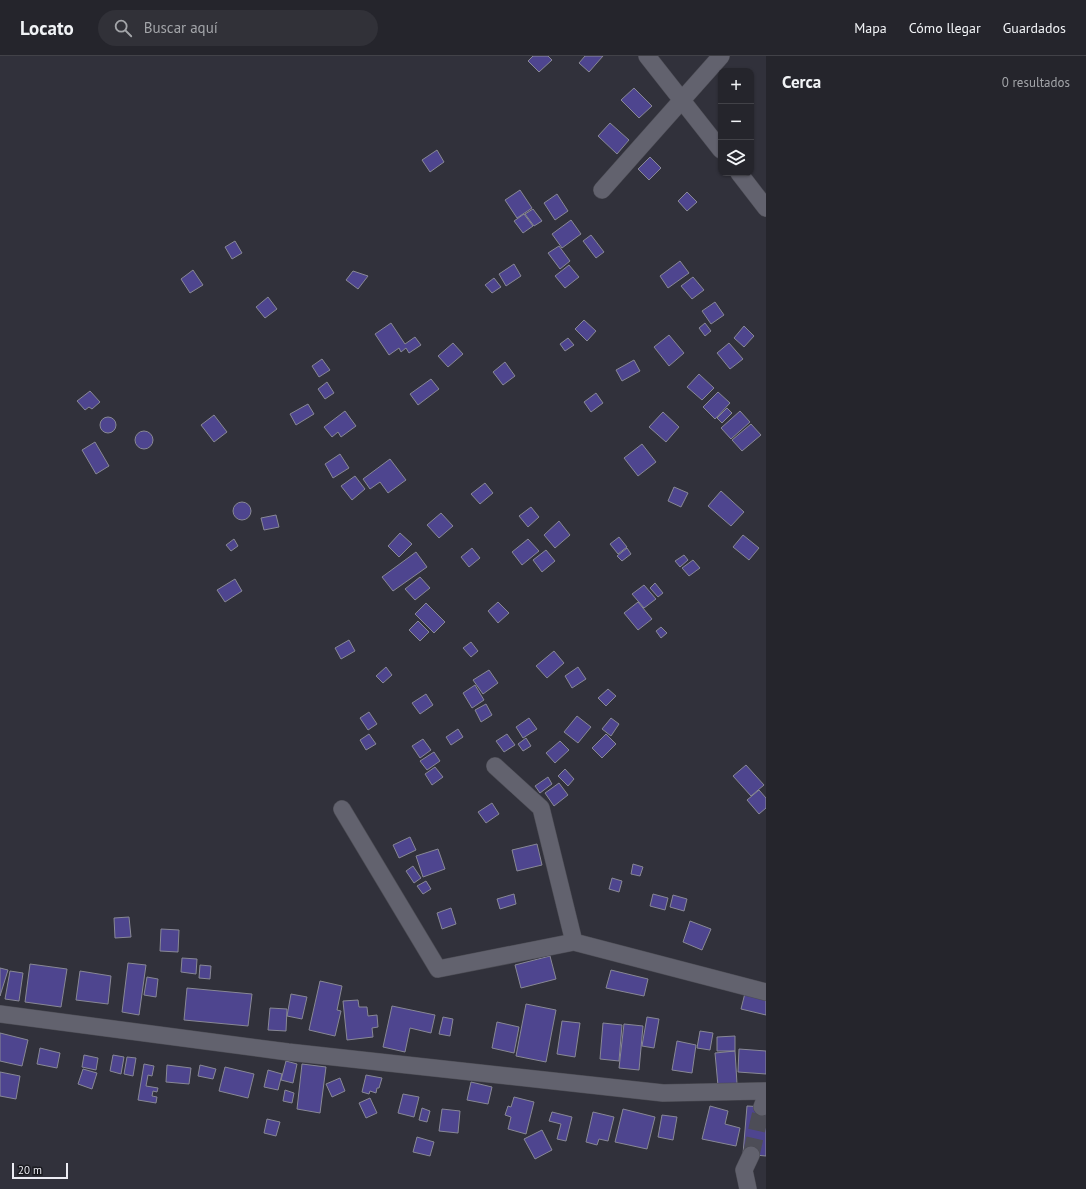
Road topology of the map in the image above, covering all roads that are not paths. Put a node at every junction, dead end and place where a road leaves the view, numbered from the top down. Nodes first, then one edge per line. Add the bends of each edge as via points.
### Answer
1 (647, 56) edge
2 (721, 56) edge
3 (682, 100) junction
4 (718, 146) edge
5 (741, 176) edge
6 (602, 190) dead end
7 (766, 208) edge
8 (495, 766) dead end
9 (342, 809) dead end
10 (574, 942) junction
11 (766, 981) edge
12 (766, 992) edge
13 (0, 1014) edge
14 (765, 1098) edge
15 (751, 1155) tunnel mouth
16 (748, 1189) edge

1 - 3 street
2 - 3 street
3 - 4 street
3 - 6 street
5 - 7 street
8 - 10 street via 541,808
9 - 10 street via 438,969
10 - 12 street
11 - 12 street
13 - 14 street via 288,1052 663,1093
15 - 16 street via 744,1170

